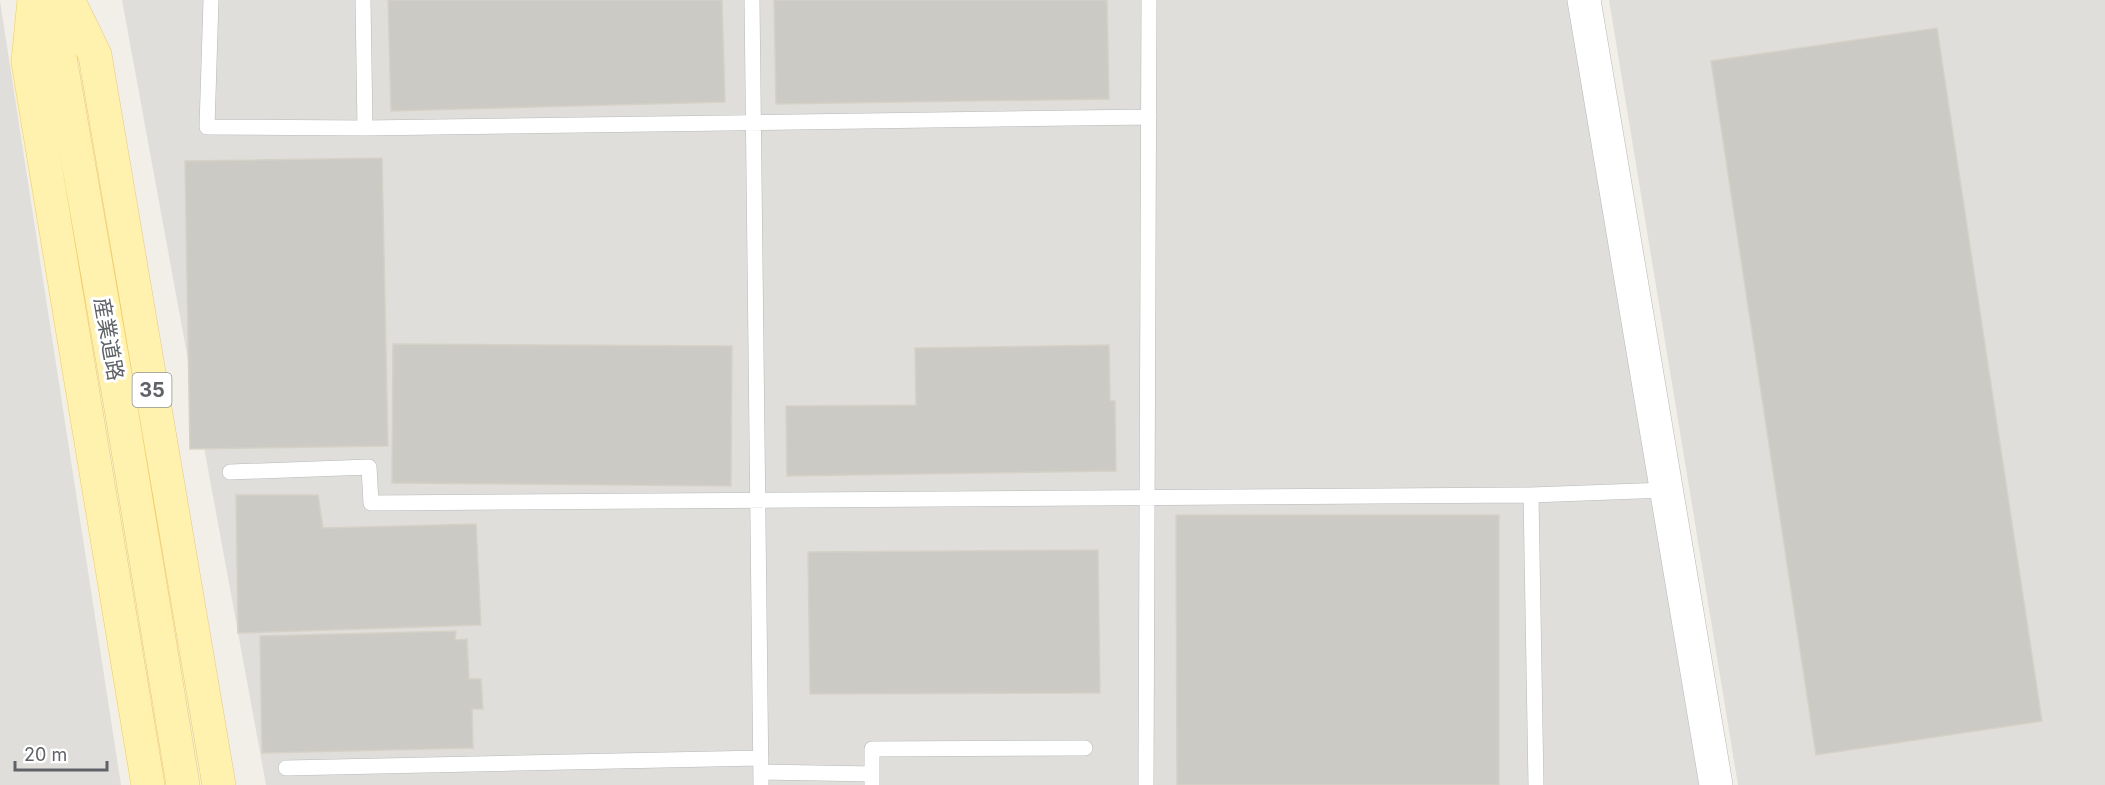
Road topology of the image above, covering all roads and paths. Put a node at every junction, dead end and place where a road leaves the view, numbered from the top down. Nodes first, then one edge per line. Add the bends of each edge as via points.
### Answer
1 (34, 0) edge
2 (50, 0) edge
3 (68, 0) edge
4 (211, 0) edge
5 (363, 0) edge
6 (752, 0) edge
7 (1149, 0) edge
8 (1584, 0) edge
9 (1149, 117) junction
10 (754, 123) junction
11 (365, 128) junction
12 (230, 472) dead end
13 (1666, 490) junction
14 (1531, 495) junction
15 (1147, 498) junction
16 (758, 500) junction
17 (1085, 748) dead end
18 (286, 768) dead end
19 (761, 772) edge
20 (872, 780) edge
21 (148, 785) edge
22 (183, 785) edge
23 (219, 785) edge
24 (1146, 785) edge
25 (1536, 785) edge
26 (1716, 785) edge

1 - 21 main road via 28,62
2 - 22 main road, 産業道路 / 35
3 - 23 main road, 35 via 95,55
4 - 11 lane via 207,128
5 - 11 lane
6 - 10 lane
7 - 9 lane
8 - 13 street
9 - 10 lane
9 - 15 lane
10 - 11 lane
10 - 16 lane
12 - 16 lane via 369,467 371,503
13 - 14 lane
13 - 26 street
14 - 15 lane
14 - 25 lane
15 - 16 lane
15 - 24 lane
16 - 19 lane
17 - 20 lane via 872,749
18 - 19 lane
19 - 20 lane

